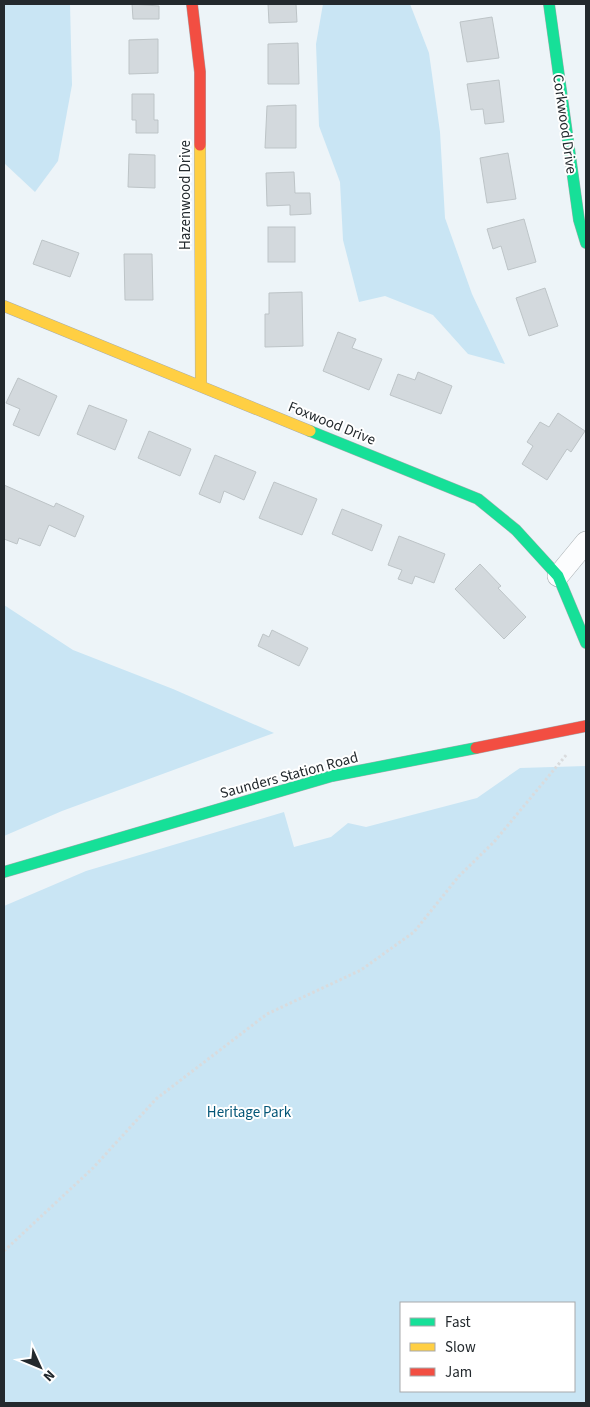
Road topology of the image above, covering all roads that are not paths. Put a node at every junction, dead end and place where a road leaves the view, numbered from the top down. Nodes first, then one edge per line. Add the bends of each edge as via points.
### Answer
1 (192, 4) edge
2 (549, 4) edge
3 (586, 243) edge
4 (4, 306) edge
5 (201, 386) junction
6 (586, 542) edge
7 (558, 576) junction
8 (586, 643) edge
9 (586, 726) edge
10 (4, 872) edge

1 - 5 street, Hazenwood Drive via 200,72
2 - 3 street, Corkwood Drive via 578,220
4 - 5 street, Foxwood Drive
5 - 7 street, Foxwood Drive via 478,498 516,530
6 - 7 street
7 - 8 street, Foxwood Drive
9 - 10 street, Saunders Station Road via 332,776

